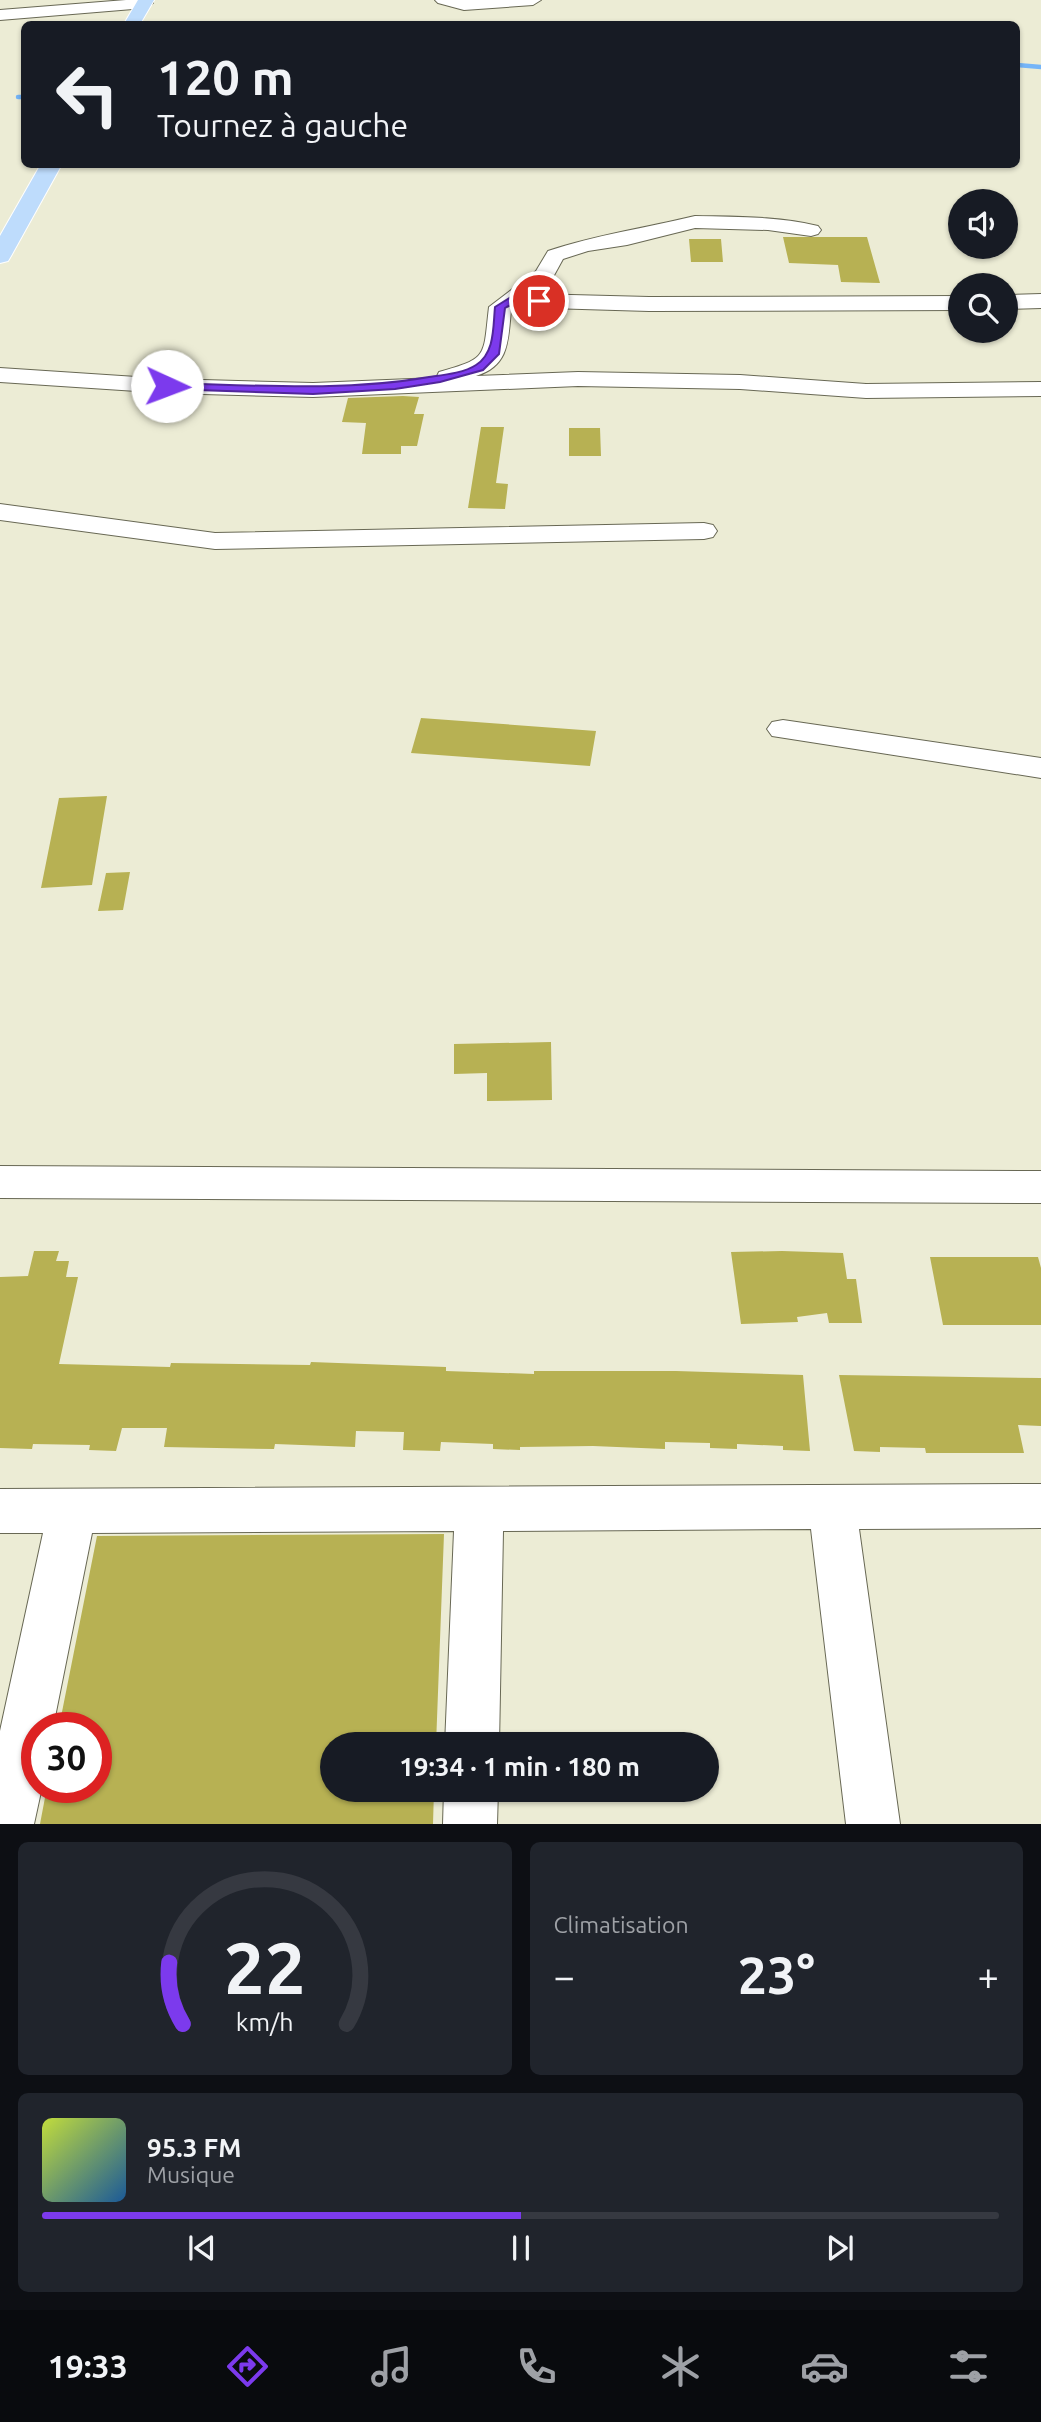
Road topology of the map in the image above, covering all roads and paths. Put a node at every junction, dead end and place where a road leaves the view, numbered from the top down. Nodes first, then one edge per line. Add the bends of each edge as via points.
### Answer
1 (443, 0) edge
2 (533, 0) edge
3 (145, 1) edge
4 (0, 15) edge
5 (134, 21) edge
6 (50, 168) edge
7 (811, 230) dead end
8 (0, 256) edge
9 (511, 300) junction
10 (1041, 301) edge
11 (1018, 302) edge
12 (948, 303) edge
13 (0, 375) edge
14 (395, 386) junction
15 (1041, 389) edge
16 (0, 512) edge
17 (704, 531) dead end
18 (783, 729) dead end
19 (1041, 768) edge
20 (0, 1182) edge
21 (1041, 1187) edge
22 (1041, 1506) edge
23 (832, 1507) junction
24 (479, 1508) junction
25 (0, 1511) edge
26 (72, 1511) junction
27 (472, 1732) edge
28 (471, 1802) edge
29 (7, 1824) edge
30 (470, 1824) edge
31 (873, 1824) edge

1 - 2 street via 464,5
3 - 4 street
3 - 5 main road
6 - 8 main road
7 - 9 street via 695,222 584,245 555,255 545,275
9 - 12 street
9 - 14 street via 500,307 495,352 479,368
10 - 11 street
13 - 14 street via 287,390
14 - 15 street via 578,379 740,382 866,391
16 - 17 street via 215,541
18 - 19 street
20 - 21 street
22 - 23 street
23 - 24 street
23 - 31 street
24 - 26 street
24 - 27 street
25 - 26 street
26 - 29 street
28 - 30 street

